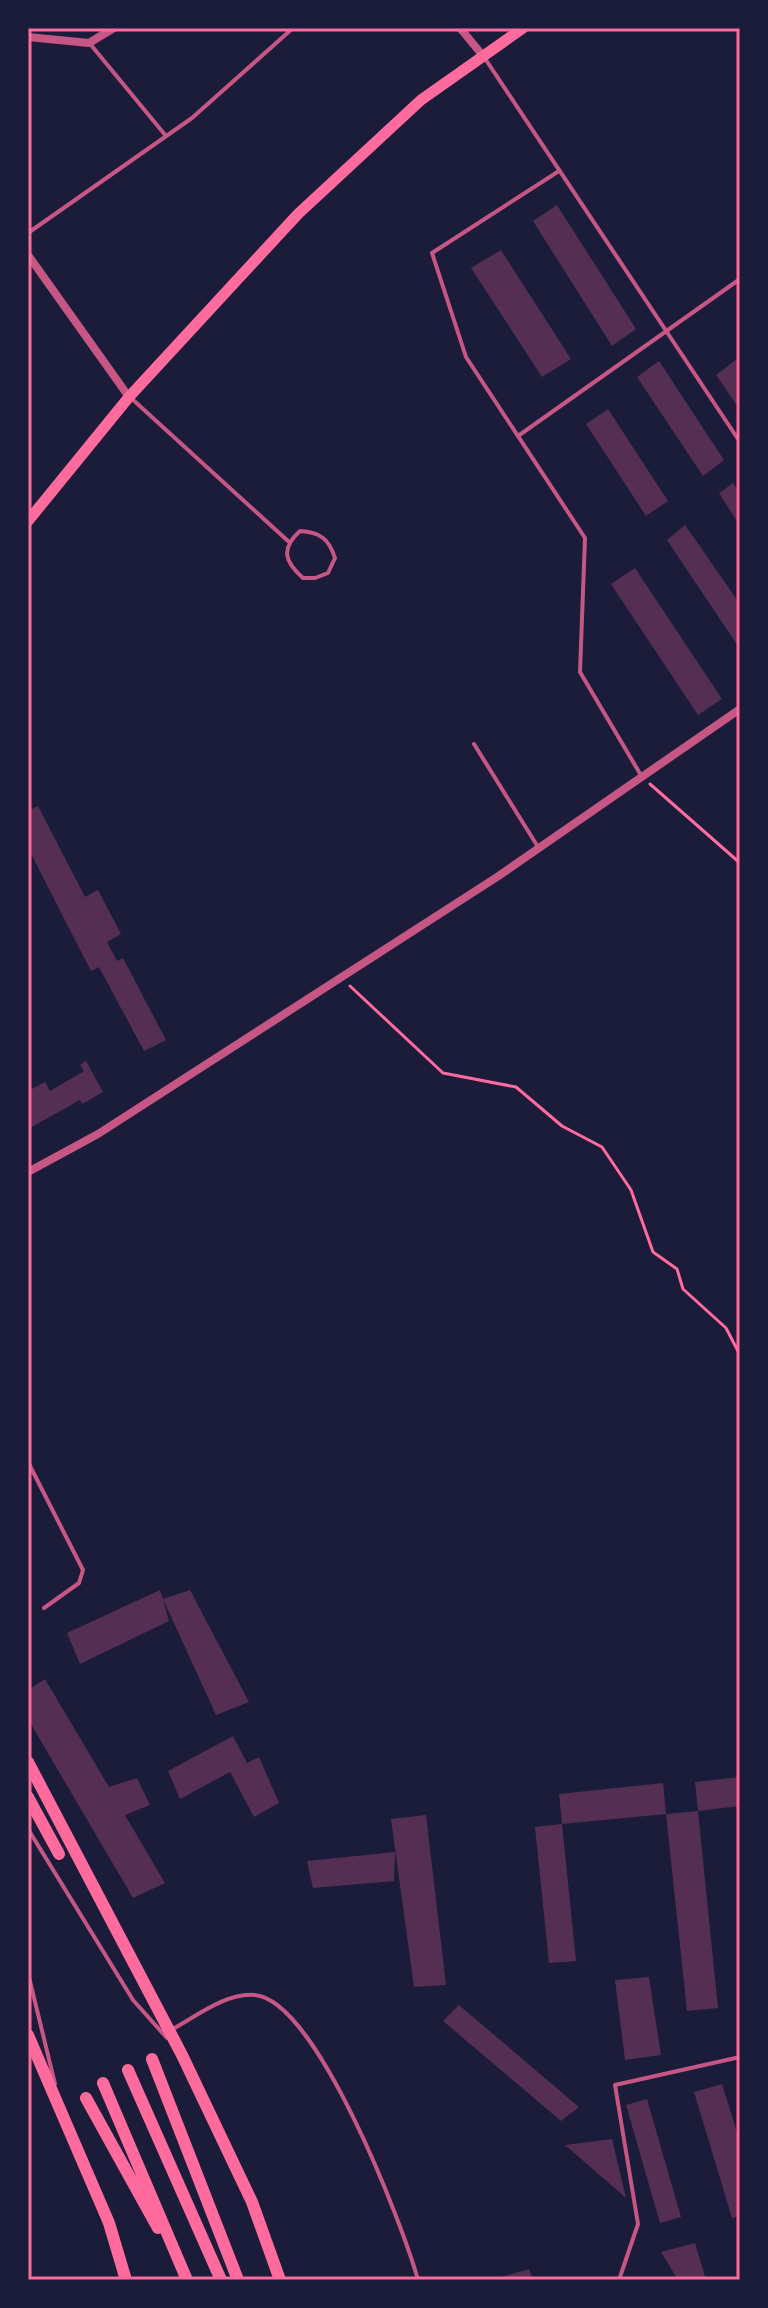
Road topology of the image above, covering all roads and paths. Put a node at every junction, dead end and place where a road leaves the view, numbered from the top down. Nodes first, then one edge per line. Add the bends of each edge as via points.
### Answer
1 (114, 28) edge
2 (293, 28) edge
3 (460, 28) edge
4 (523, 28) edge
5 (28, 37) edge
6 (89, 43) junction
7 (484, 57) junction
8 (166, 136) junction
9 (559, 171) junction
10 (28, 233) edge
11 (28, 255) edge
12 (740, 279) edge
13 (665, 330) junction
14 (129, 397) junction
15 (518, 436) junction
16 (740, 442) edge
17 (28, 521) edge
18 (288, 541) junction
19 (740, 709) edge
20 (474, 744) dead end
21 (643, 778) junction
22 (539, 849) junction
23 (740, 863) edge
24 (342, 978) junction
25 (28, 1172) edge
26 (740, 1355) edge
27 (28, 1462) edge
28 (44, 1608) dead end
29 (28, 1762) edge
30 (28, 1797) edge
31 (28, 1829) edge
32 (59, 1854) dead end
33 (28, 1973) edge
34 (169, 2031) junction
35 (28, 2035) edge
36 (182, 2055) junction
37 (740, 2057) edge
38 (152, 2059) dead end
39 (128, 2070) dead end
40 (103, 2083) dead end
41 (86, 2098) dead end
42 (59, 2109) junction
43 (126, 2280) edge
44 (187, 2280) edge
45 (221, 2280) edge
46 (238, 2280) edge
47 (280, 2280) edge
48 (418, 2280) edge
49 (619, 2280) edge

1 - 6 street
2 - 8 lane
3 - 7 street
4 - 7 main road
5 - 6 street
6 - 8 lane
7 - 9 lane
7 - 14 main road via 421,100 298,214
8 - 10 lane
9 - 13 lane
9 - 15 lane via 432,253 466,357
11 - 14 street
12 - 13 lane
13 - 15 lane
13 - 16 lane
14 - 17 main road
14 - 18 lane
15 - 21 lane via 585,538 580,672
18 - 18 lane via 286,554 303,578 328,573 335,558 330,542 300,531
19 - 21 street
20 - 22 lane
21 - 22 street
21 - 23 path
22 - 24 street
24 - 25 street via 98,1134
24 - 26 path via 443,1073 516,1087 562,1126 602,1147 631,1190 653,1252 677,1269 683,1289 726,1328
27 - 28 lane via 83,1570 79,1583
29 - 34 main road
30 - 32 main road
31 - 36 lane via 133,2000
33 - 42 lane
34 - 36 main road
34 - 48 lane via 240,1995 271,1998 284,2008 337,2087 372,2155
35 - 42 main road
36 - 47 main road via 252,2202
37 - 49 lane via 615,2085 638,2224
38 - 46 main road
39 - 45 main road
40 - 44 main road
41 - 44 main road
42 - 43 main road via 109,2223

